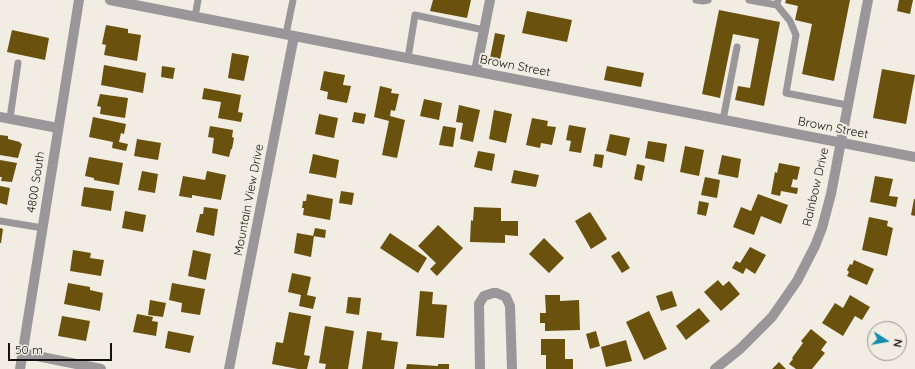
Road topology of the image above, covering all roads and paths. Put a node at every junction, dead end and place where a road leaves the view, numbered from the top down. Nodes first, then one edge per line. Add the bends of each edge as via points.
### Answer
1 (79, 0) edge
2 (110, 0) edge
3 (198, 0) edge
4 (293, 0) edge
5 (490, 0) edge
6 (696, 0) edge
7 (708, 0) edge
8 (749, 0) edge
9 (868, 0) edge
10 (777, 2) edge
11 (195, 17) junction
12 (484, 30) junction
13 (290, 35) junction
14 (737, 47) dead end
15 (408, 58) junction
16 (18, 63) dead end
17 (476, 71) junction
18 (847, 105) junction
19 (5, 118) edge
20 (723, 120) junction
21 (58, 128) junction
22 (840, 142) junction
23 (915, 157) edge
24 (0, 221) edge
25 (42, 228) junction
26 (22, 353) junction
27 (20, 369) edge
28 (102, 369) edge
29 (229, 369) edge
30 (480, 369) edge
31 (512, 369) edge
32 (715, 369) edge

1 - 21 street, 4800 South
2 - 11 street, Brown Street
3 - 11 lane
4 - 13 lane
5 - 12 street
6 - 7 lane
8 - 10 lane
9 - 18 street, Rainbow Drive
10 - 18 lane via 796,35 786,93
11 - 13 street, Brown Street
12 - 15 lane via 415,15
12 - 17 street
13 - 15 street, Brown Street
13 - 29 street, Mountain View Drive
14 - 20 lane
15 - 17 street, Brown Street
16 - 19 lane
17 - 20 street, Brown Street
18 - 22 street, Rainbow Drive
19 - 21 street
20 - 22 street, Brown Street
21 - 25 street, 4800 South
22 - 23 street, Brown Street
22 - 32 street, Rainbow Drive via 822,228 797,281 757,333
24 - 25 lane
25 - 26 street, 4800 South
26 - 27 street, 4800 South
26 - 28 street
30 - 31 street via 479,304 484,296 498,293 506,297 510,306

